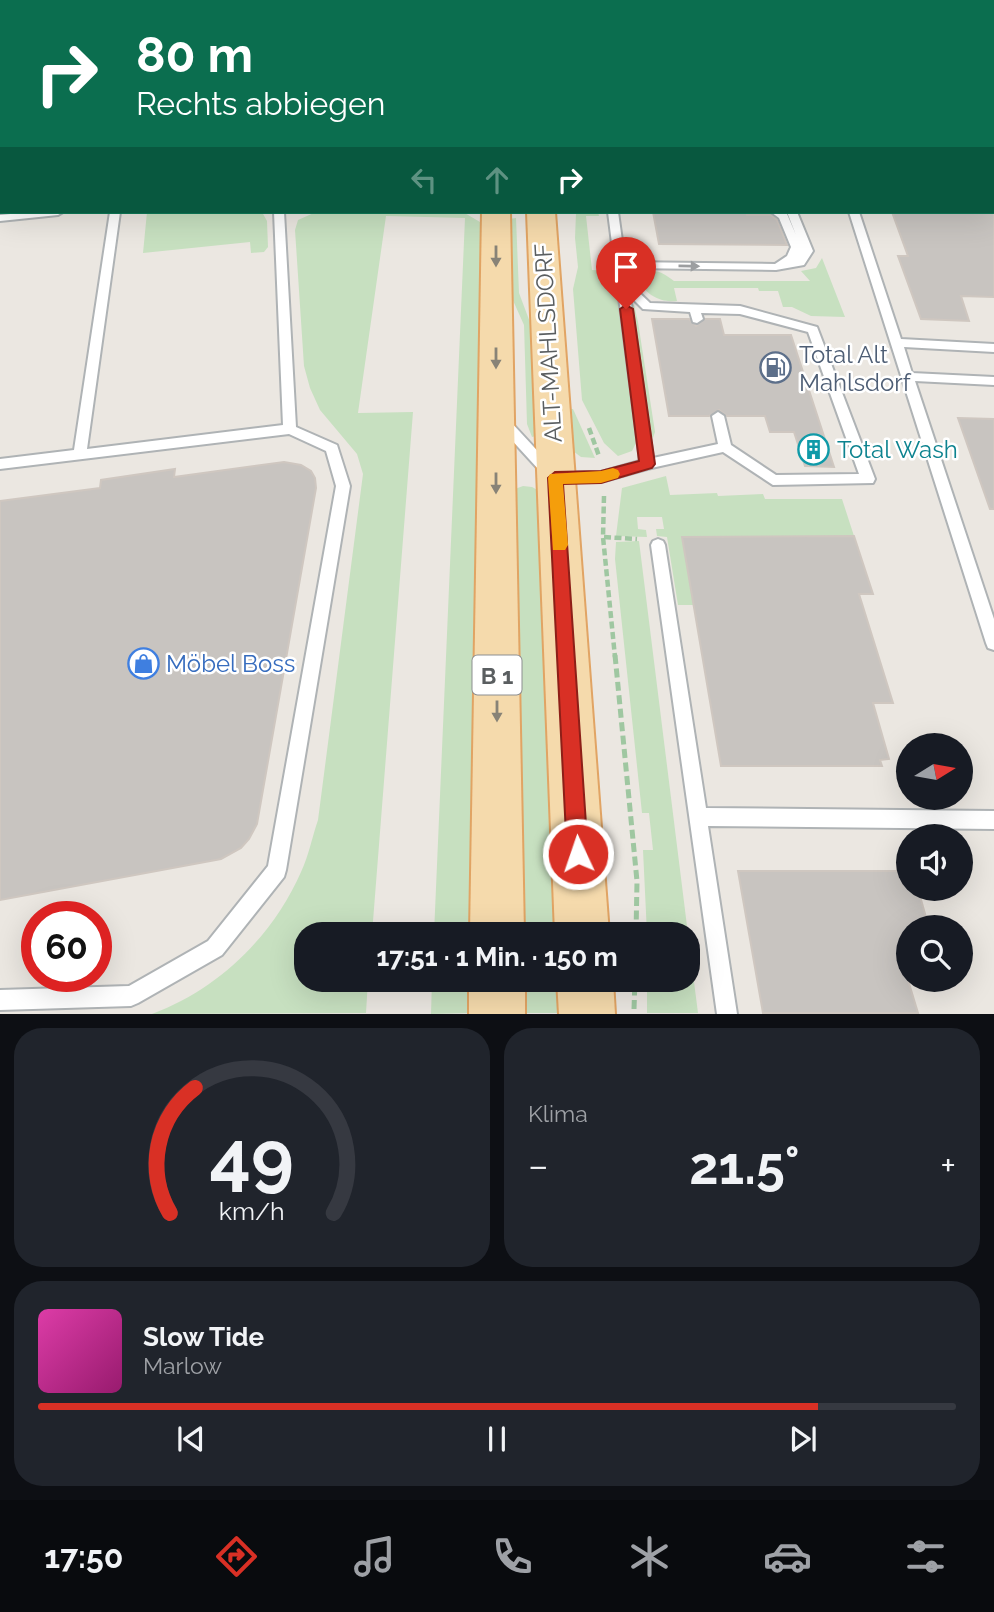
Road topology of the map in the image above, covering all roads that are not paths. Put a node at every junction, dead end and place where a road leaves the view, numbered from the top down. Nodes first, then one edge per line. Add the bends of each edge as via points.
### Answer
1 (39, 214) edge
2 (115, 214) edge
3 (279, 214) edge
4 (496, 214) edge
5 (541, 214) edge
6 (613, 214) edge
7 (780, 214) edge
8 (793, 214) edge
9 (855, 214) edge
10 (0, 218) edge
11 (621, 265) junction
12 (776, 267) junction
13 (623, 283) junction
14 (897, 343) junction
15 (994, 348) edge
16 (908, 377) junction
17 (994, 381) edge
18 (496, 415) junction
19 (718, 416) dead end
20 (290, 429) junction
21 (725, 447) junction
22 (80, 453) junction
23 (0, 464) edge
24 (647, 464) junction
25 (555, 478) junction
26 (658, 544) road end
27 (994, 643) edge
28 (699, 817) junction
29 (994, 820) edge
30 (497, 922) edge
31 (581, 922) edge
32 (497, 992) edge
33 (586, 992) edge
34 (0, 1000) edge
35 (497, 1013) edge
36 (587, 1013) edge
37 (727, 1013) edge

1 - 10 lane
2 - 22 lane
3 - 20 lane
4 -> 18 main road, ALT-MAHLSDORF / B 1
5 - 25 main road, ALT-MAHLSDORF
6 - 11 lane
7 - 12 lane via 796,247 792,258
8 - 12 lane via 808,251 800,263
9 - 14 lane
11 -> 12 lane
11 - 13 lane
13 - 21 lane via 647,306 696,314 740,310 813,330 868,478 773,480
13 - 24 lane
14 - 15 lane
14 - 16 lane
16 - 17 lane
16 - 27 lane
18 - 25 lane
18 -> 30 main road, ALT-MAHLSDORF / B 1
19 - 21 lane
20 - 22 lane
20 - 34 lane via 332,448 343,486 277,870 215,948 131,996
21 - 24 lane
22 - 23 lane
24 - 25 lane via 601,477
25 - 31 main road, ALT-MAHLSDORF
26 - 28 lane
28 - 29 lane
28 - 37 lane
32 - 35 main road
33 - 36 main road

